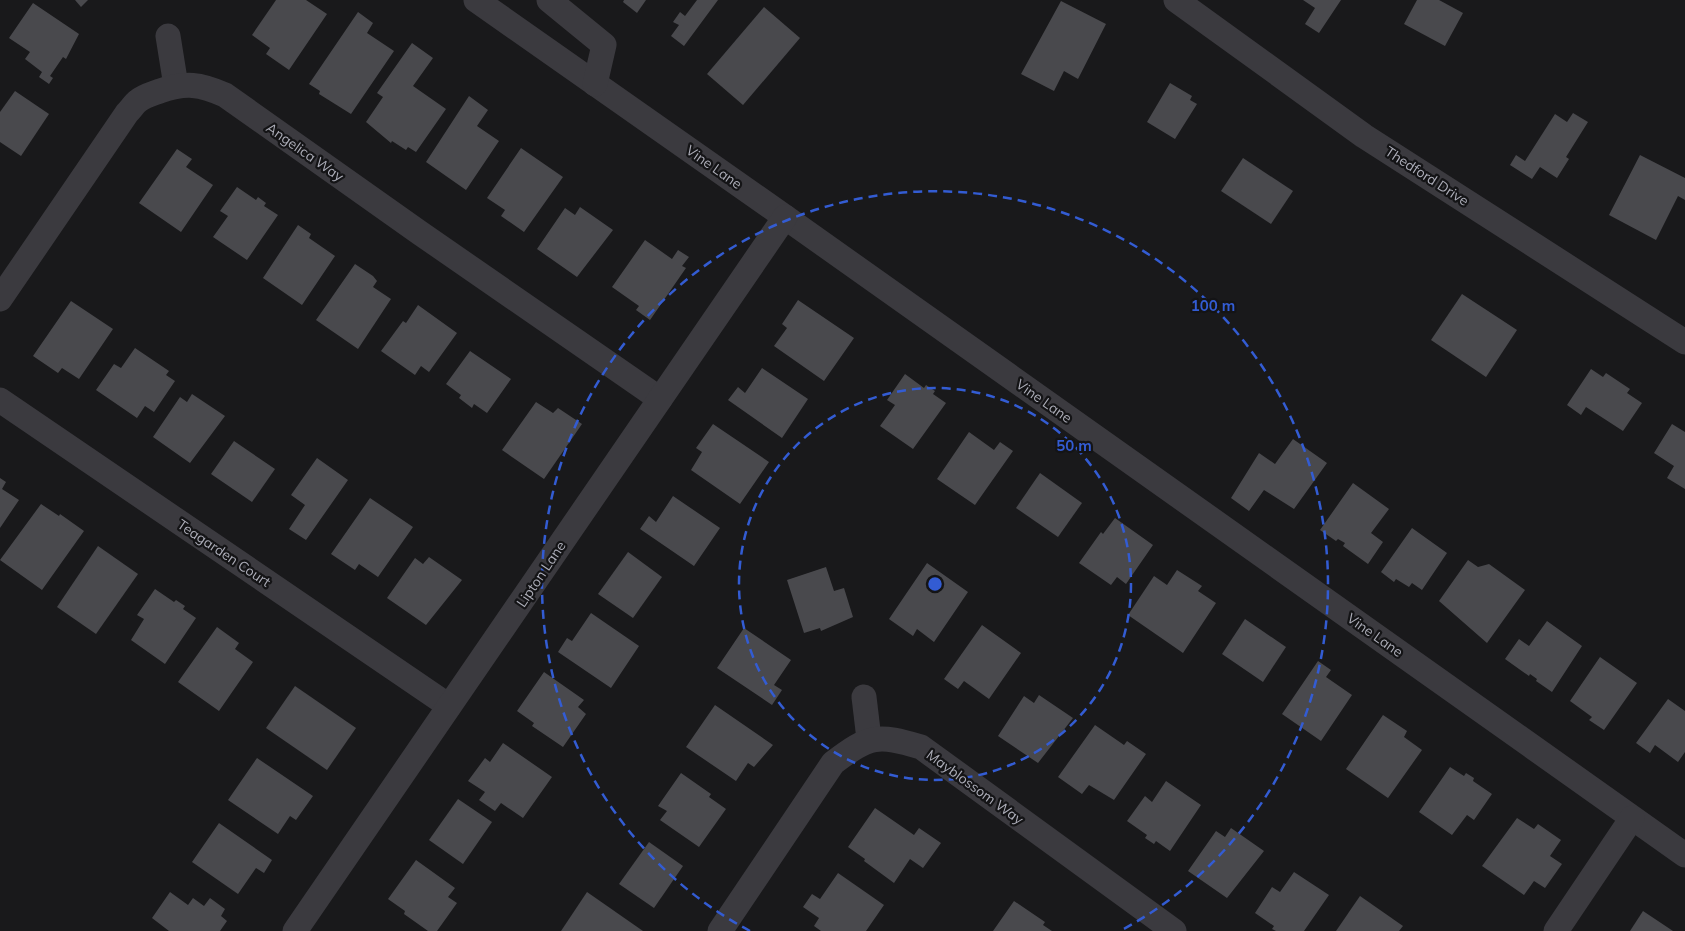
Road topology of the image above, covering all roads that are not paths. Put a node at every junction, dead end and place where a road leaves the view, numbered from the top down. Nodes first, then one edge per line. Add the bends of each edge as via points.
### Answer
1 (476, 0) edge
2 (549, 0) edge
3 (1176, 0) edge
4 (168, 36) dead end
5 (595, 84) junction
6 (176, 86) junction
7 (784, 216) junction
8 (0, 298) edge
9 (1685, 342) edge
10 (660, 398) junction
11 (0, 400) edge
12 (864, 697) dead end
13 (449, 706) junction
14 (869, 739) junction
15 (1632, 818) junction
16 (1685, 855) edge
17 (1143, 922) edge
18 (295, 931) edge
19 (720, 931) edge
20 (1174, 931) edge
21 (1556, 931) edge

1 - 5 street, Vine Lane
2 - 5 street via 604,45
3 - 9 street, Thedford Drive via 1364,136
4 - 6 street
5 - 7 street, Vine Lane
6 - 8 street, Angelica Way via 138,100 127,113
6 - 10 street, Angelica Way via 189,84 225,95
7 - 10 street, Lipton Lane
7 - 15 street, Vine Lane
10 - 13 street, Lipton Lane
11 - 13 street, Teagarden Court
12 - 14 street
13 - 18 street, Lipton Lane
14 - 17 street, Mayblossom Way via 893,739 921,747
14 - 19 street via 833,763
15 - 16 street, Vine Lane
15 - 21 street
17 - 20 street, Mayblossom Way

